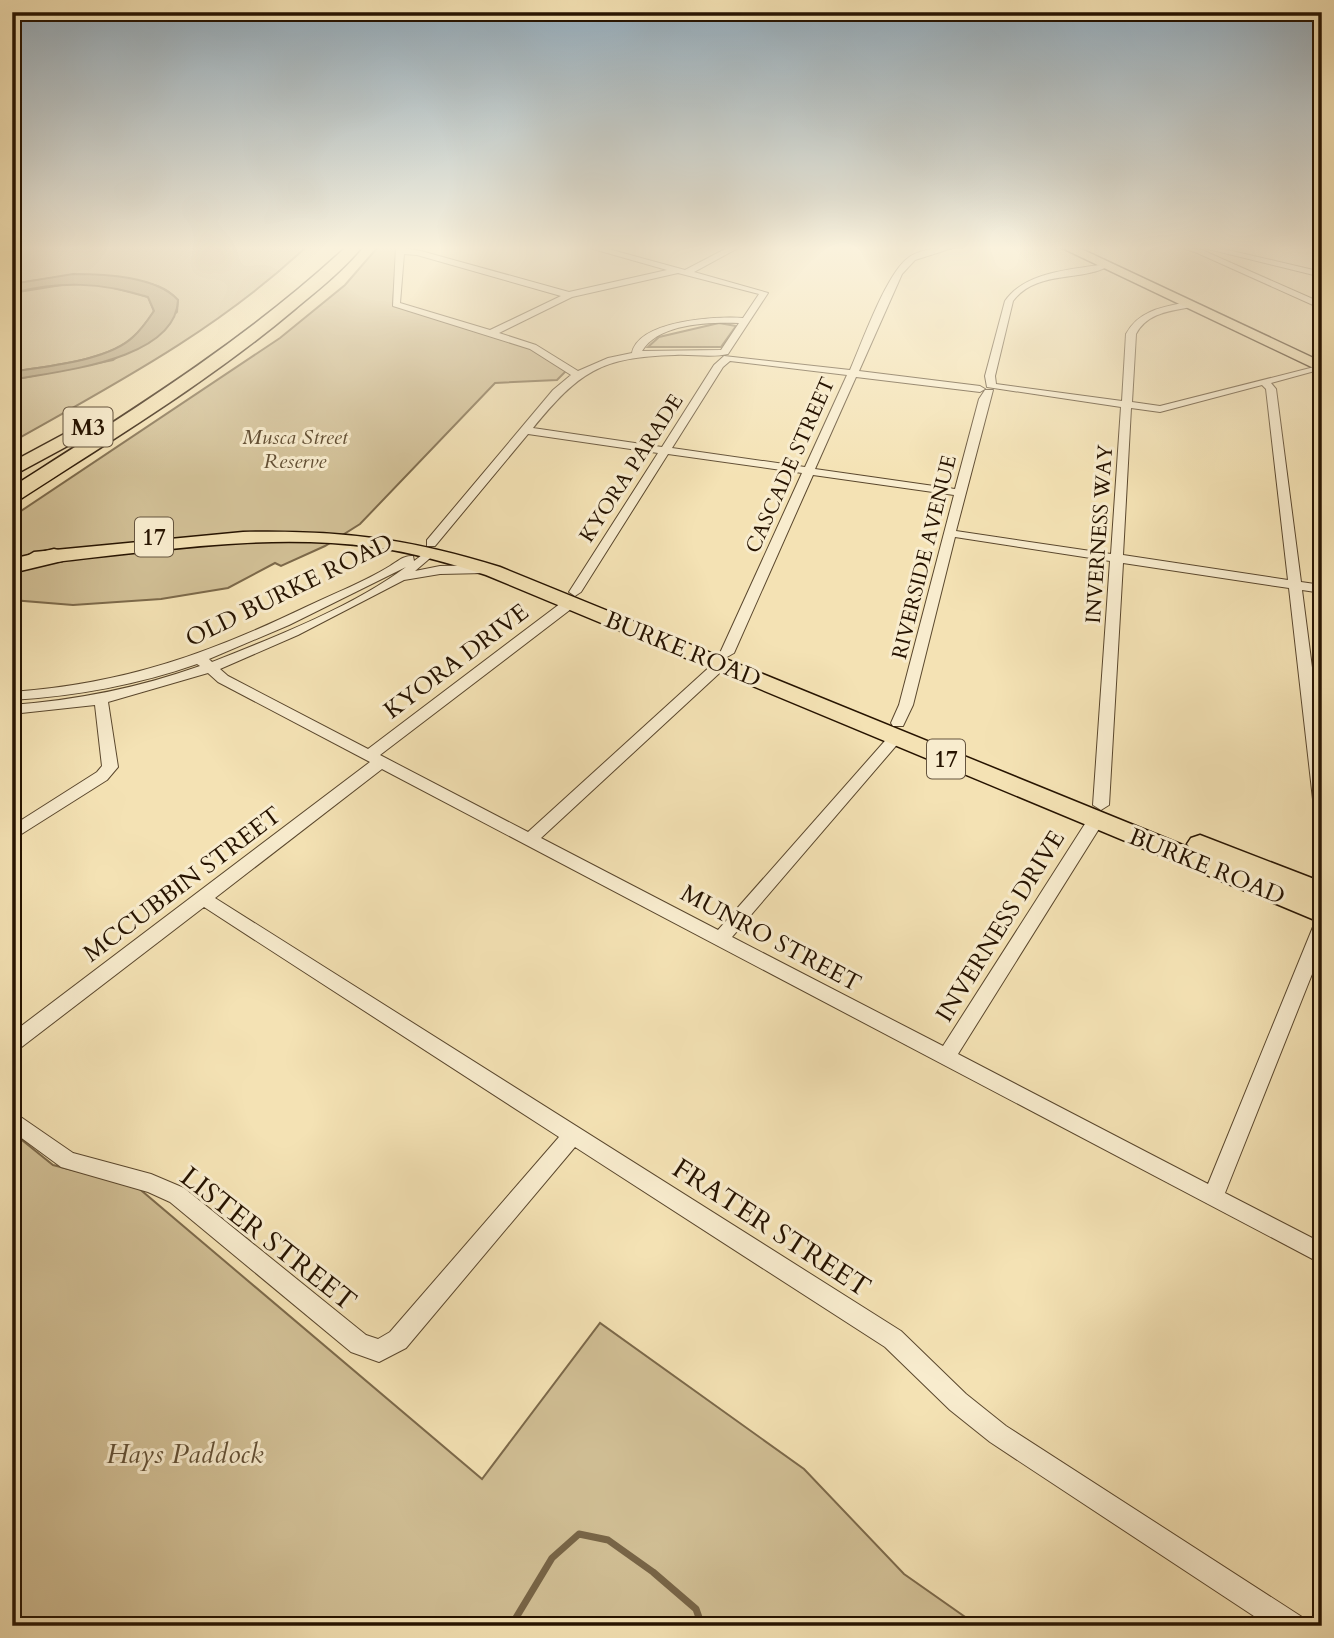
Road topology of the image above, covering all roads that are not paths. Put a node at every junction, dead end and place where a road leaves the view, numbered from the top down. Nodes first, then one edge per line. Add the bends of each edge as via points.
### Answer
1 (246, 323) edge
2 (269, 323) edge
3 (456, 323) edge
4 (511, 323) edge
5 (699, 323) edge
6 (745, 323) edge
7 (875, 323) edge
8 (1003, 323) edge
9 (1137, 323) edge
10 (1228, 323) edge
11 (490, 334) junction
12 (637, 355) junction
13 (726, 355) junction
14 (1321, 367) edge
15 (853, 371) junction
16 (577, 375) junction
17 (1263, 387) junction
18 (987, 388) junction
19 (1127, 405) junction
20 (525, 430) junction
21 (665, 451) junction
22 (12, 470) edge
23 (808, 471) junction
24 (960, 493) junction
25 (12, 496) edge
26 (294, 533) junction
27 (949, 533) junction
28 (426, 549) junction
29 (12, 550) edge
30 (54, 556) junction
31 (1117, 558) junction
32 (12, 560) edge
33 (12, 566) edge
34 (488, 570) junction
35 (395, 581) junction
36 (1294, 585) junction
37 (1322, 589) edge
38 (573, 597) junction
39 (724, 659) junction
40 (206, 665) junction
41 (12, 696) edge
42 (101, 700) junction
43 (12, 710) edge
44 (897, 730) junction
45 (375, 759) junction
46 (1322, 808) edge
47 (1098, 812) junction
48 (12, 834) edge
49 (528, 840) junction
50 (1322, 893) edge
51 (204, 898) junction
52 (1322, 913) edge
53 (1322, 927) edge
54 (720, 940) junction
55 (12, 1044) edge
56 (946, 1058) junction
57 (12, 1120) edge
58 (573, 1135) junction
59 (1213, 1198) junction
60 (1322, 1255) edge
61 (1293, 1626) edge

1 - 22 highway, M3 via 112,412
2 - 25 highway, M3
3 - 11 street
4 - 11 street
5 - 12 street via 666,330 644,341
6 - 13 street, KYORA PARADE
7 - 15 street, CASCADE STREET
8 - 18 street, RIVERSIDE AVENUE
9 - 19 street, INVERNESS WAY via 1132,329
10 - 14 main road
11 - 16 street via 533,347
12 - 13 street
12 - 16 street
13 - 15 street
13 - 21 street, KYORA PARADE
14 - 17 street
15 - 18 street
15 - 23 street, CASCADE STREET
16 - 20 street
17 - 19 street via 1166,408
17 - 36 street
18 - 19 street
18 - 24 street, RIVERSIDE AVENUE
19 - 31 street, INVERNESS WAY
20 - 21 street
20 - 28 street
21 - 23 street
21 - 38 street, KYORA PARADE
23 - 24 street
23 - 39 street, CASCADE STREET
24 - 27 street, RIVERSIDE AVENUE
26 - 28 main road, BURKE ROAD / 17
26 - 29 main road, BURKE ROAD / 17 via 229,531
26 - 30 main road, BURKE ROAD / 17
27 - 31 street
27 - 44 street, RIVERSIDE AVENUE
28 - 34 main road, BURKE ROAD / 17
28 - 35 street, OLD BURKE ROAD
28 - 38 main road, BURKE ROAD / 17 via 484,557
28 - 40 street, OLD BURKE ROAD
30 - 32 main road, BURKE ROAD / 17
30 - 33 highway
31 - 36 street
31 - 47 street, INVERNESS WAY
34 - 35 street, OLD BURKE ROAD via 440,570
34 - 38 main road, BURKE ROAD / 17
35 - 40 street, OLD BURKE ROAD via 276,641
36 - 37 street
36 - 46 street
38 - 39 main road, BURKE ROAD / 17
38 - 45 street, KYORA DRIVE
39 - 44 main road, BURKE ROAD / 17
39 - 49 street
40 - 41 street, OLD BURKE ROAD via 108,686
40 - 42 street, OLD BURKE ROAD via 147,689
40 - 45 street, MUNRO STREET via 222,679
42 - 43 street, OLD BURKE ROAD
42 - 48 street via 110,767
44 - 47 main road, BURKE ROAD / 17
44 - 54 street
45 - 49 street, MUNRO STREET
45 - 51 street, MCCUBBIN STREET
47 - 50 main road, BURKE ROAD / 17
47 - 52 main road, BURKE ROAD / 17
47 - 56 street, INVERNESS DRIVE
49 - 54 street, MUNRO STREET
51 - 55 street, MCCUBBIN STREET
51 - 58 street, FRATER STREET
53 - 59 street
54 - 56 street, MUNRO STREET
56 - 59 street, MUNRO STREET
57 - 58 street, LISTER STREET via 68,1161 151,1183 177,1195 359,1344 379,1351 398,1340
58 - 61 street, FRATER STREET via 893,1339 998,1434
59 - 60 street, MUNRO STREET

